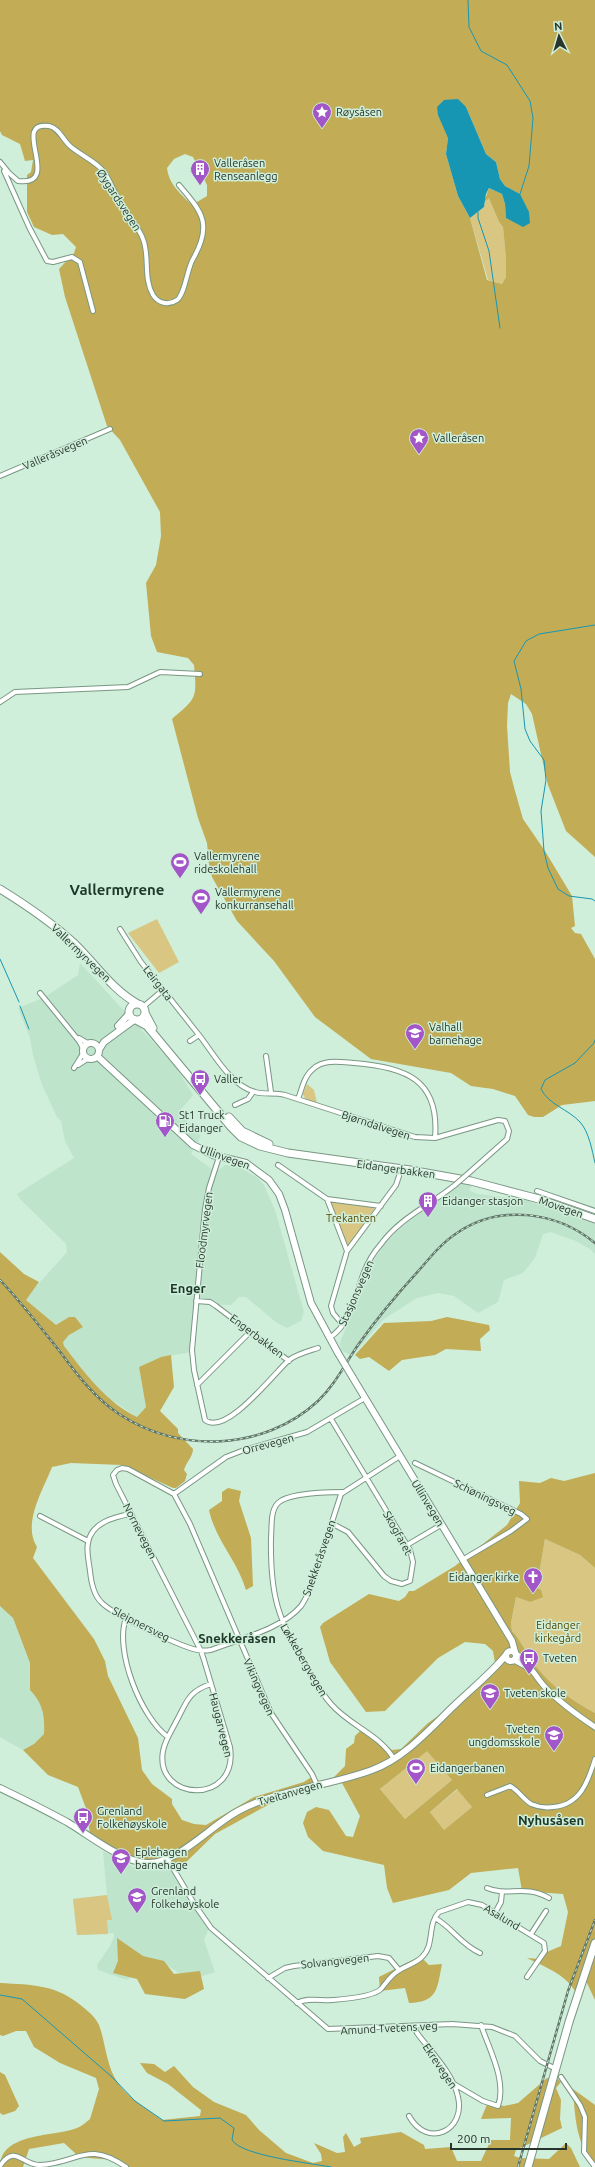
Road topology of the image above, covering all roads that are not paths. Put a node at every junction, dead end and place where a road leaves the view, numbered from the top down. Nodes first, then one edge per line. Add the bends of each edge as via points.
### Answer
1 (0, 163) edge
2 (179, 185) dead end
3 (93, 311) dead end
4 (110, 429) dead end
5 (0, 476) edge
6 (200, 674) dead end
7 (0, 702) edge
8 (0, 889) edge
9 (120, 929) dead end
10 (163, 990) junction
11 (40, 993) dead end
12 (120, 993) junction
13 (142, 1008) junction
14 (129, 1013) junction
15 (135, 1020) junction
16 (74, 1035) junction
17 (198, 1035) junction
18 (190, 1041) dead end
19 (91, 1044) junction
20 (84, 1051) junction
21 (98, 1053) junction
22 (266, 1056) dead end
23 (89, 1058) junction
24 (253, 1092) junction
25 (271, 1092) junction
26 (298, 1099) junction
27 (235, 1105) dead end
28 (240, 1132) junction
29 (435, 1138) junction
30 (219, 1157) junction
31 (278, 1164) dead end
32 (471, 1171) joint
33 (399, 1176) dead end
34 (480, 1183) joint
35 (537, 1191) dead end
36 (326, 1199) junction
37 (381, 1206) junction
38 (595, 1211) edge
39 (595, 1219) edge
40 (347, 1251) junction
41 (196, 1301) junction
42 (343, 1325) junction
43 (250, 1332) junction
44 (329, 1338) junction
45 (318, 1348) dead end
46 (288, 1361) junction
47 (197, 1385) junction
48 (365, 1398) junction
49 (331, 1419) junction
50 (400, 1456) junction
51 (415, 1463) dead end
52 (366, 1478) junction
53 (343, 1492) junction
54 (174, 1494) junction
55 (130, 1514) junction
56 (40, 1516) dead end
57 (331, 1523) junction
58 (441, 1525) junction
59 (88, 1541) junction
60 (407, 1545) junction
61 (462, 1560) junction
62 (126, 1618) junction
63 (282, 1622) junction
64 (504, 1629) junction
65 (238, 1639) junction
66 (201, 1651) junction
67 (515, 1653) junction
68 (507, 1654) junction
69 (512, 1661) junction
70 (530, 1669) junction
71 (484, 1678) junction
72 (211, 1684) junction
73 (595, 1727) edge
74 (168, 1738) junction
75 (595, 1759) edge
76 (394, 1760) junction
77 (317, 1785) junction
78 (0, 1788) edge
79 (487, 1795) dead end
80 (168, 1860) junction
81 (487, 1888) dead end
82 (502, 1892) junction
83 (549, 1898) dead end
84 (546, 1911) dead end
85 (495, 1913) junction
86 (435, 1918) junction
87 (531, 1934) junction
88 (595, 1943) edge
89 (595, 1952) edge
90 (480, 1953) dead end
91 (399, 1970) junction
92 (527, 1977) dead end
93 (268, 1978) junction
94 (297, 2002) junction
95 (414, 2026) junction
96 (481, 2026) junction
97 (552, 2067) dead end
98 (561, 2077) dead end
99 (454, 2084) junction
100 (409, 2116) dead end
101 (0, 2166) edge
102 (126, 2167) edge
103 (528, 2167) edge
104 (532, 2167) edge
105 (595, 2167) edge

1 - 2 street, Øygardsvegen via 8,174 18,181 32,179 39,166 33,135 37,129 44,126 56,129 69,145 103,171 144,241 151,291 164,303 173,302 179,297 187,269 203,235 204,220 201,212
1 - 3 street via 47,260 53,262 72,257 80,262
4 - 5 street, Valleråsvegen
6 - 7 street via 160,672 128,687 15,692
8 - 12 main road, Vallermyrvegen via 60,932 90,959
9 - 10 street, Leirgata
10 - 13 street
10 - 17 street, Leirgata
11 - 16 street
12 - 13 main road, Vallermyrvegen
12 - 14 main road, Vallermyrvegen
13 - 14 main road via 132,1006
13 - 15 main road via 142,1018
13 - 28 main road, Vallermyrvegen via 151,1025
14 - 15 main road, Vallermyrvegen
14 - 19 main road via 123,1022 105,1037
15 - 21 main road via 104,1042
15 - 28 main road, Vallermyrvegen via 147,1026
16 - 19 street, Ullinvegen
16 - 20 street
17 - 18 street
17 - 24 street, Leirgata via 234,1078
19 - 20 main road
19 - 21 main road, Ullinvegen
20 - 23 main road
20 - 23 street via 75,1067
21 - 23 main road
21 - 30 main road, Ullinvegen via 186,1139
22 - 25 street
24 - 25 street, Bjørndalvegen
24 - 27 street via 248,1099
25 - 26 street, Bjørndalvegen
26 - 29 street, Bjørndalvegen via 404,1134
26 - 29 street via 310,1072 322,1064 339,1062 387,1067 416,1080 430,1097 435,1111
28 - 34 main road, Eidangerbakken via 261,1142 311,1156
29 - 32 street, Bjørndalvegen via 498,1120 505,1121 509,1131 508,1139
30 - 41 street, Floodmyrvegen via 207,1196
30 - 44 main road, Ullinvegen via 240,1160 252,1166 263,1173 276,1189 285,1210 308,1296
31 - 36 street
32 - 42 street, Stasjonsvegen, bridge via 455,1186 416,1212 381,1244 364,1271
33 - 37 street via 396,1185
34 - 39 main road, Movegen via 539,1199
35 - 38 street, Movegen
36 - 37 street
36 - 40 street
37 - 40 street
40 - 42 street via 331,1306 333,1313
41 - 43 street, Engerbakken via 210,1302
41 - 47 street, Floodmyrvegen via 192,1350
42 - 44 street, Stasjonsvegen
43 - 46 street, Engerbakken
43 - 47 street
44 - 48 main road, Ullinvegen, bridge
45 - 46 street, Engerbakken
46 - 47 street, Floodmyrvegen via 234,1415 219,1421 207,1422
48 - 49 street, Orrevegen
48 - 50 main road, Ullinvegen
49 - 52 street, Skogfaret
49 - 54 street, Orrevegen via 300,1435 226,1457
50 - 52 street
50 - 58 main road, Ullinvegen
51 - 61 street, Schøningsveg via 527,1519
52 - 53 street
52 - 60 street, Skogfaret
53 - 57 street, Snekkeråsvegen
53 - 63 street, Løkkebergvegen via 290,1497 279,1502 275,1508 271,1580
54 - 55 street, Nornevegen via 128,1469 117,1470 114,1478
54 - 65 street, Vikingvegen via 188,1520
55 - 59 street via 105,1521
55 - 66 street, Nornevegen
56 - 59 street
57 - 60 street, Skogfaret via 348,1532 384,1576 399,1584 407,1583 412,1577 413,1559
57 - 63 street, Snekkeråsvegen via 306,1598 295,1612
58 - 60 street
58 - 61 main road, Ullinvegen
59 - 62 street, Sleipnersveg via 91,1577 97,1596 105,1606
61 - 64 main road, Ullinvegen
62 - 66 street, Sleipnersveg
62 - 74 street via 122,1631 133,1683 152,1719
63 - 65 street, Snekkeråsvegen
63 - 76 street, Løkkebergvegen via 294,1647 330,1703 346,1718 384,1745
64 - 67 main road, Ullinvegen via 512,1641
64 - 68 main road, Ullinvegen via 508,1642
65 - 66 street, Snekkeråsvegen via 211,1650
65 - 77 street, Vikingvegen via 270,1713
66 - 72 street, Haugarvegen
67 - 68 main road
67 - 69 main road
67 - 70 street
68 - 69 main road via 508,1659
68 - 71 main road, Tveitanvegen
69 - 70 street
69 - 71 main road, Tveitanvegen
70 - 73 street via 558,1700
71 - 76 main road, Tveitanvegen
72 - 74 street, Haugarvegen via 191,1694
72 - 74 street, Haugarvegen via 231,1755 229,1770 225,1777 219,1783 202,1791 188,1790 176,1784 167,1775 163,1761
75 - 79 street via 580,1795 562,1806 537,1806 523,1799 510,1786
76 - 77 main road, Tveitanvegen via 362,1774
77 - 80 main road, Tveitanvegen via 274,1796 246,1807 217,1824
78 - 80 main road, Tveitanvegen via 67,1822 134,1861 153,1863
80 - 93 street, Amund Tvetens veg via 211,1928
81 - 82 street
82 - 83 street via 530,1890
82 - 85 street via 502,1902
84 - 87 street
85 - 86 street, Asalund via 477,1902 472,1902 443,1911
85 - 87 street, Asalund
86 - 90 street via 464,1945
86 - 91 street via 425,1953 415,1962
87 - 92 street, Asalund via 544,1943 545,1948
88 - 103 main road via 569,2022
89 - 104 main road via 572,2023
91 - 93 street, Solvangvegen via 389,1958 378,1956 294,1966
91 - 94 street via 375,1993 347,1999
93 - 94 street, Amund Tvetens veg
94 - 95 street, Amund Tvetens veg via 320,2024 333,2030
95 - 96 street, Amund Tvetens veg
95 - 99 street, Ekrevegen
96 - 97 street, Amund Tvetens veg via 508,2032 540,2061
96 - 99 street via 498,2076 498,2106 483,2102
98 - 105 street via 584,2113 584,2152
99 - 100 street, Ekrevegen via 459,2098 459,2109 456,2121 446,2130 437,2134 424,2132
101 - 102 street via 12,2155 37,2165 92,2153 109,2157

